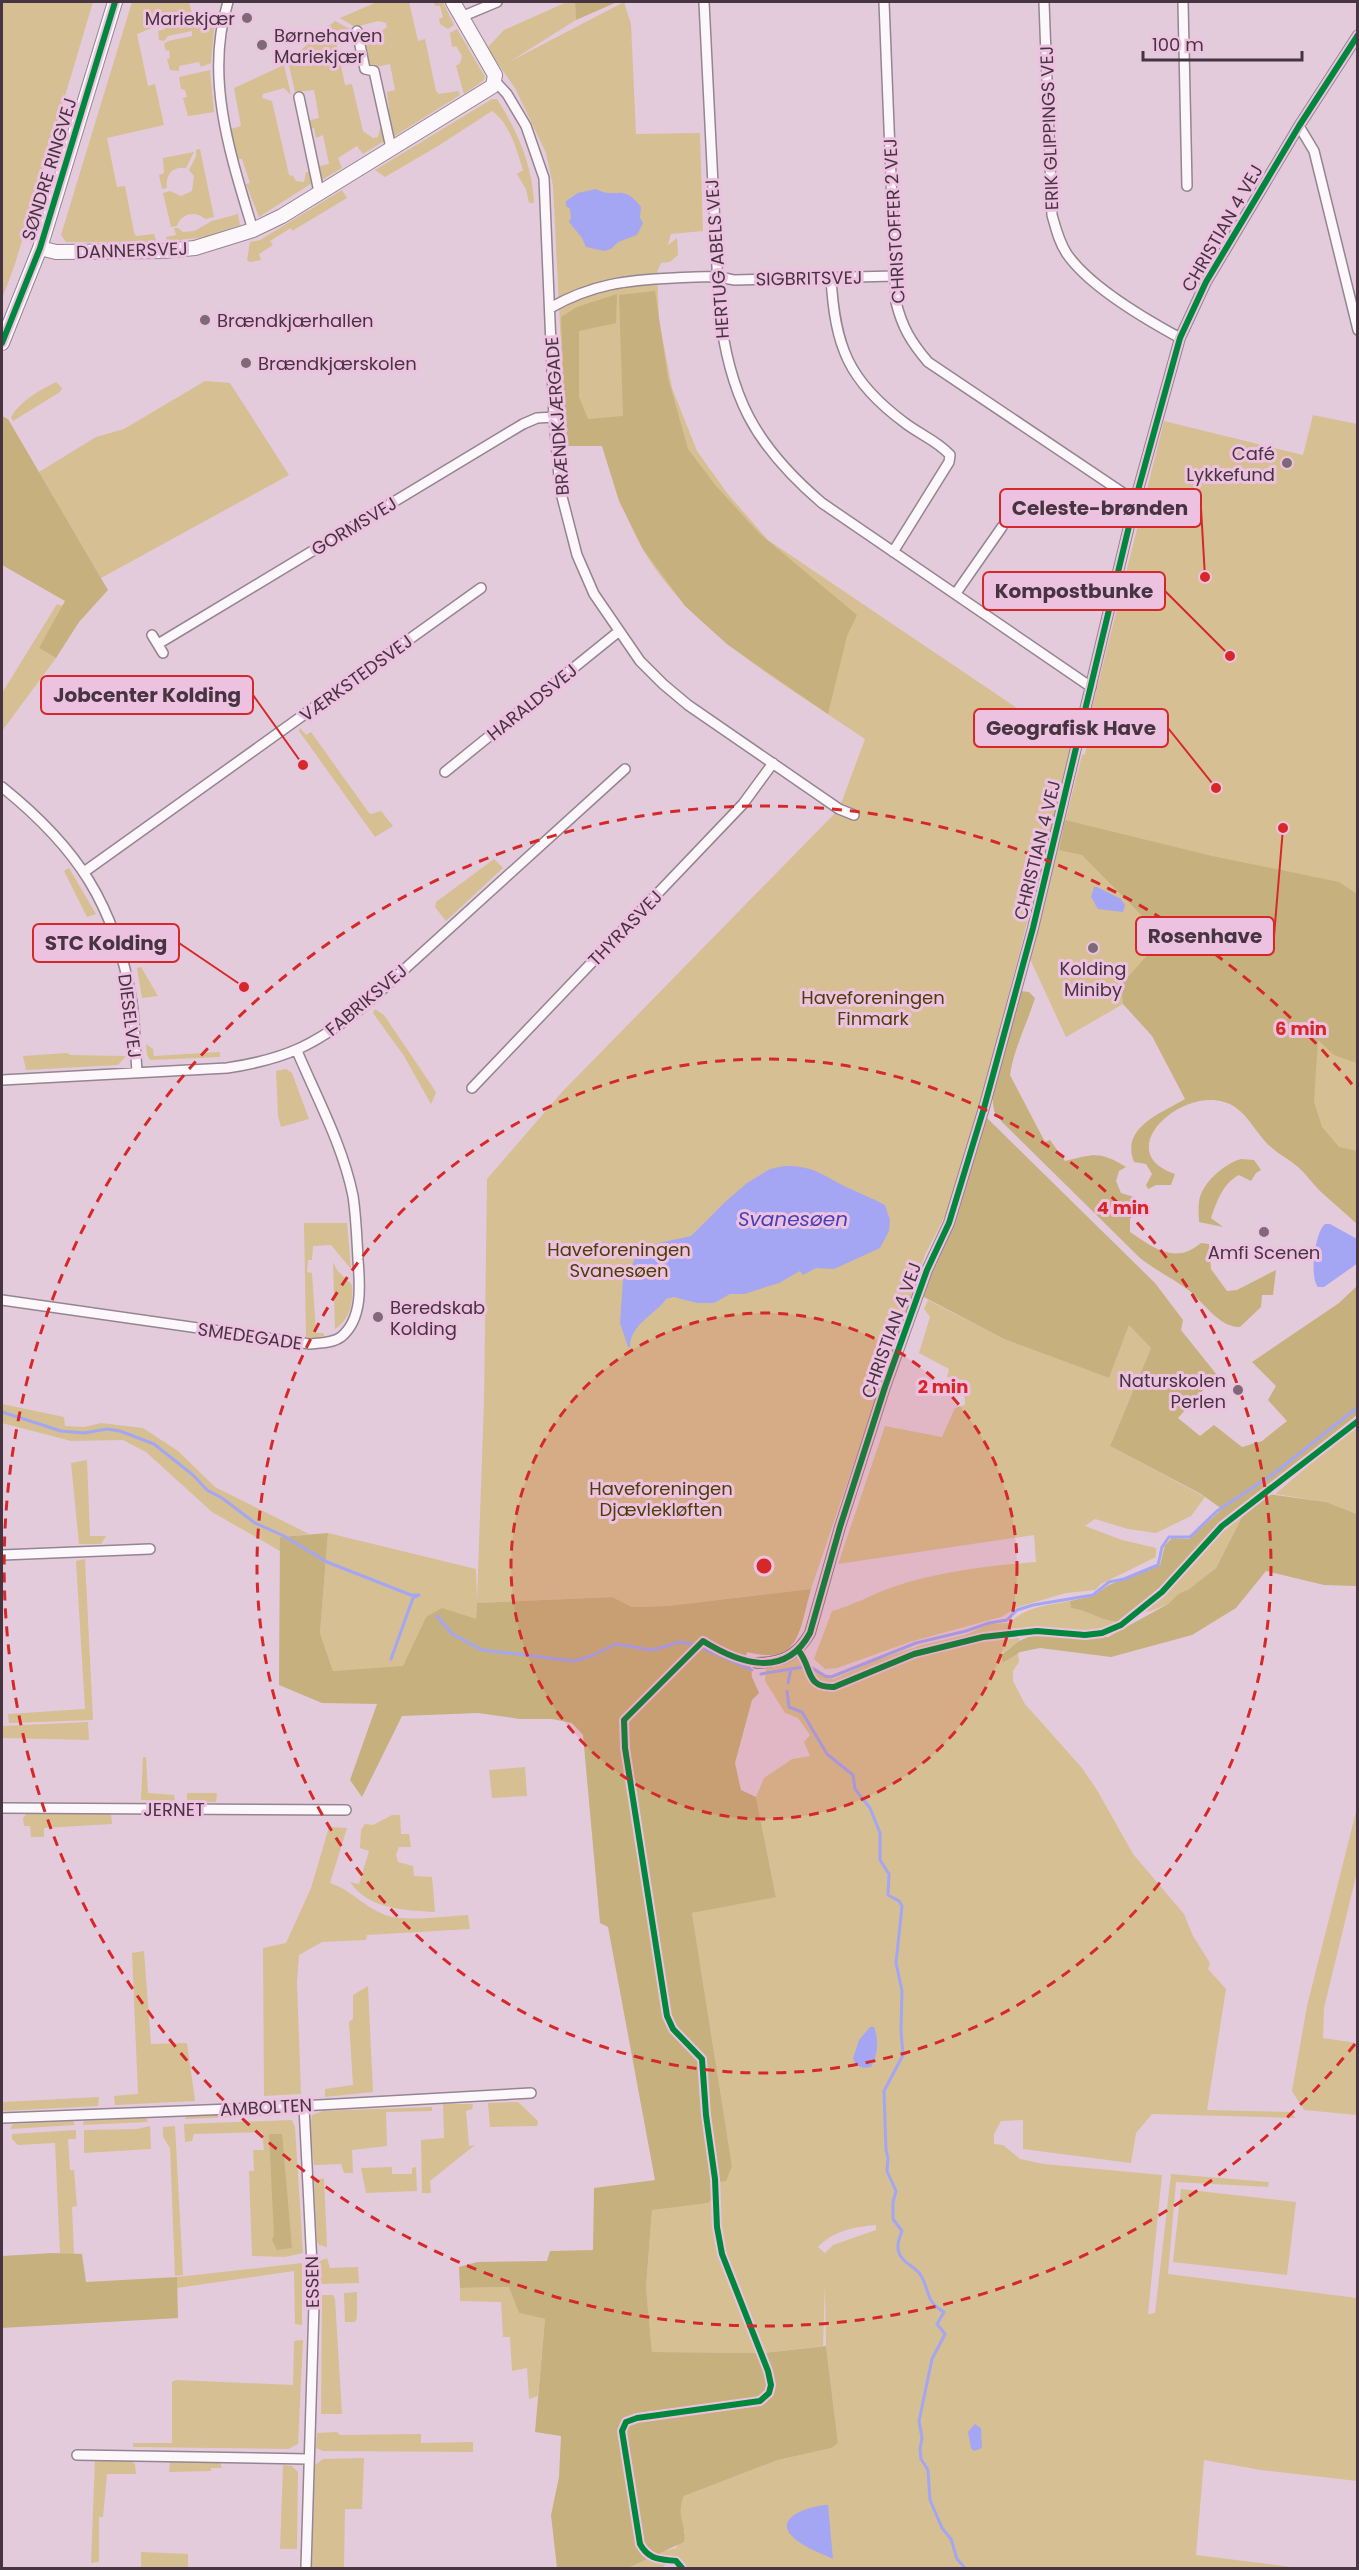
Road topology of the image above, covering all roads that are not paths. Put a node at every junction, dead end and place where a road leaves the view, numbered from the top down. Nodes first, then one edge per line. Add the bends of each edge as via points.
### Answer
1 (115, 2) edge
2 (228, 2) edge
3 (453, 2) edge
4 (497, 2) edge
5 (704, 2) edge
6 (884, 2) edge
7 (1044, 2) edge
8 (1183, 2) edge
9 (461, 17) junction
10 (357, 31) dead end
11 (1358, 35) edge
12 (495, 81) junction
13 (299, 97) dead end
14 (1299, 126) junction
15 (392, 148) junction
16 (1187, 186) dead end
17 (319, 192) junction
18 (253, 230) junction
19 (40, 248) junction
20 (716, 276) junction
21 (895, 276) junction
22 (831, 278) junction
23 (550, 308) junction
24 (1358, 330) edge
25 (1180, 338) junction
26 (2, 343) edge
27 (554, 417) junction
28 (1135, 501) junction
29 (1002, 527) dead end
30 (893, 552) junction
31 (481, 588) dead end
32 (956, 593) junction
33 (618, 632) junction
34 (152, 635) dead end
35 (1091, 687) junction
36 (773, 763) junction
37 (625, 769) dead end
38 (445, 772) dead end
39 (2, 787) edge
40 (854, 815) dead end
41 (84, 872) junction
42 (297, 1051) junction
43 (137, 1071) junction
44 (2, 1080) edge
45 (472, 1088) dead end
46 (2, 1300) edge
47 (150, 1549) dead end
48 (2, 1555) edge
49 (757, 1663) dead end
50 (2, 1808) edge
51 (346, 1810) dead end
52 (531, 2093) dead end
53 (304, 2106) junction
54 (2, 2118) edge
55 (77, 2455) dead end
56 (308, 2459) junction
57 (306, 2568) edge

1 - 19 street, SØNDRE RINGVEJ
2 - 18 street via 219,37 219,89 231,157
3 - 9 street, BRÆNDKJÆRGADE
4 - 9 street
5 - 20 street, HERTUG ABELS VEJ
6 - 21 street, CHRISTOFFER 2 VEJ
7 - 25 street, ERIK GLIPPINGS VEJ via 1052,215 1057,235 1072,261 1094,282
8 - 16 street
9 - 12 street, BRÆNDKJÆRGADE
10 - 15 street via 365,69 374,71
11 - 14 street, CHRISTIAN 4 VEJ
12 - 15 street, DANNERSVEJ via 489,89
12 - 23 street, BRÆNDKJÆRGADE via 526,126 544,178
13 - 17 street
14 - 24 street via 1314,151
14 - 25 street, CHRISTIAN 4 VEJ via 1206,282
15 - 17 street, DANNERSVEJ
17 - 18 street, DANNERSVEJ
18 - 19 street, DANNERSVEJ via 215,244 170,251 56,252
19 - 26 street, SØNDRE RINGVEJ
20 - 22 street, SIGBRITSVEJ via 734,280
20 - 23 street, SIGBRITSVEJ via 625,281 574,294
20 - 30 street, HERTUG ABELS VEJ via 731,377 765,446 805,489
21 - 22 street, SIGBRITSVEJ
21 - 28 street, CHRISTOFFER 2 VEJ via 901,322 928,362
22 - 30 street via 833,318 852,368 880,403 950,454 949,462
23 - 27 street, BRÆNDKJÆRGADE
25 - 28 street, CHRISTIAN 4 VEJ
27 - 33 street, BRÆNDKJÆRGADE via 560,489 577,555 594,594
27 - 34 street, GORMSVEJ via 523,424 160,649
28 - 35 street, CHRISTIAN 4 VEJ
29 - 32 street
30 - 32 street, HERTUG ABELS VEJ
31 - 41 street, VÆRKSTEDSVEJ
32 - 35 street, HERTUG ABELS VEJ
33 - 36 street, BRÆNDKJÆRGADE via 663,684
33 - 38 street, HARALDSVEJ
35 - 49 street, CHRISTIAN 4 VEJ via 1033,928 966,1170 885,1387 810,1633 789,1658
36 - 40 street, BRÆNDKJÆRGADE via 839,809
36 - 45 street, THYRASVEJ via 743,804
37 - 42 street, FABRIKSVEJ via 364,1005 331,1032
39 - 41 street, DIESELVEJ via 44,822
41 - 43 street, DIESELVEJ via 112,924 123,962 132,1004
42 - 43 street, FABRIKSVEJ via 263,1063 227,1068
42 - 46 street, SMEDEGADE via 336,1141 352,1196 359,1304 341,1337 310,1344
43 - 44 street, FABRIKSVEJ
47 - 48 street
50 - 51 street, JERNET
52 - 53 street, AMBOLTEN
53 - 54 street, AMBOLTEN
53 - 56 street, ESSEN via 314,2305
55 - 56 street
56 - 57 street, ESSEN

